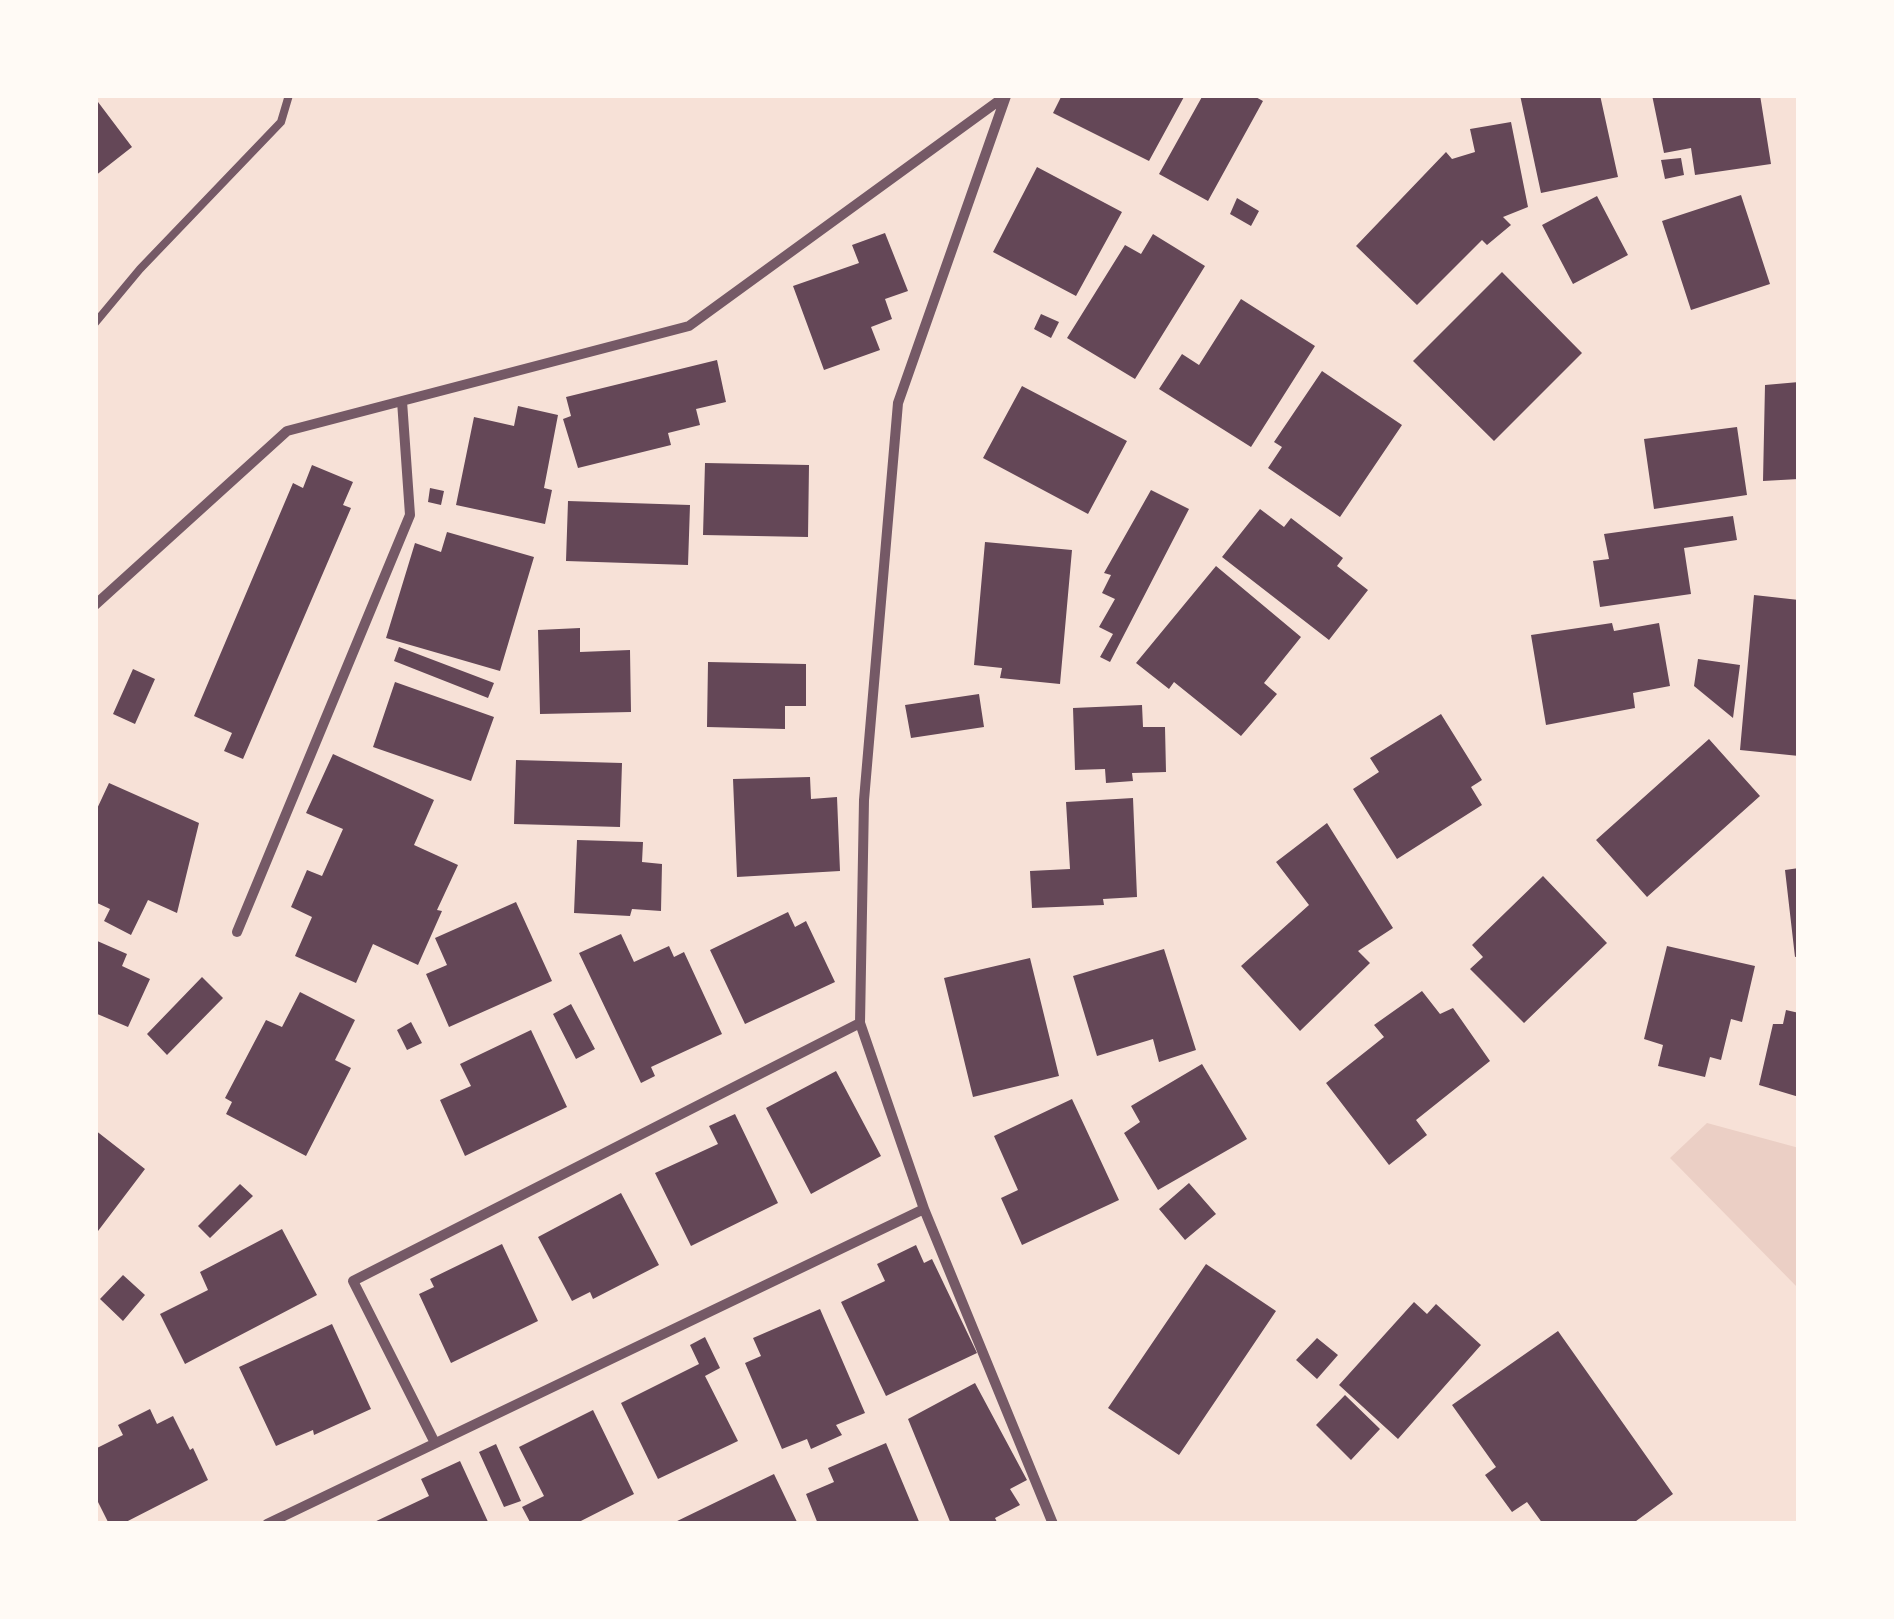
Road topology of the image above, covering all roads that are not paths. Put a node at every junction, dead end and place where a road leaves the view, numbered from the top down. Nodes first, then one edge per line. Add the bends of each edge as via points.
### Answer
1 (289, 95) edge
2 (1006, 96) edge
3 (95, 323) edge
4 (402, 401) junction
5 (95, 605) edge
6 (237, 932) dead end
7 (860, 1023) junction
8 (924, 1209) junction
9 (435, 1443) junction
10 (268, 1524) edge
11 (1053, 1524) edge

1 - 3 lane via 281,122
2 - 4 street via 688,326
2 - 7 street via 898,403 864,800
4 - 5 street via 286,431
4 - 6 street via 410,514
7 - 8 street
7 - 9 street via 353,1281
8 - 9 street
8 - 11 street
9 - 10 street

